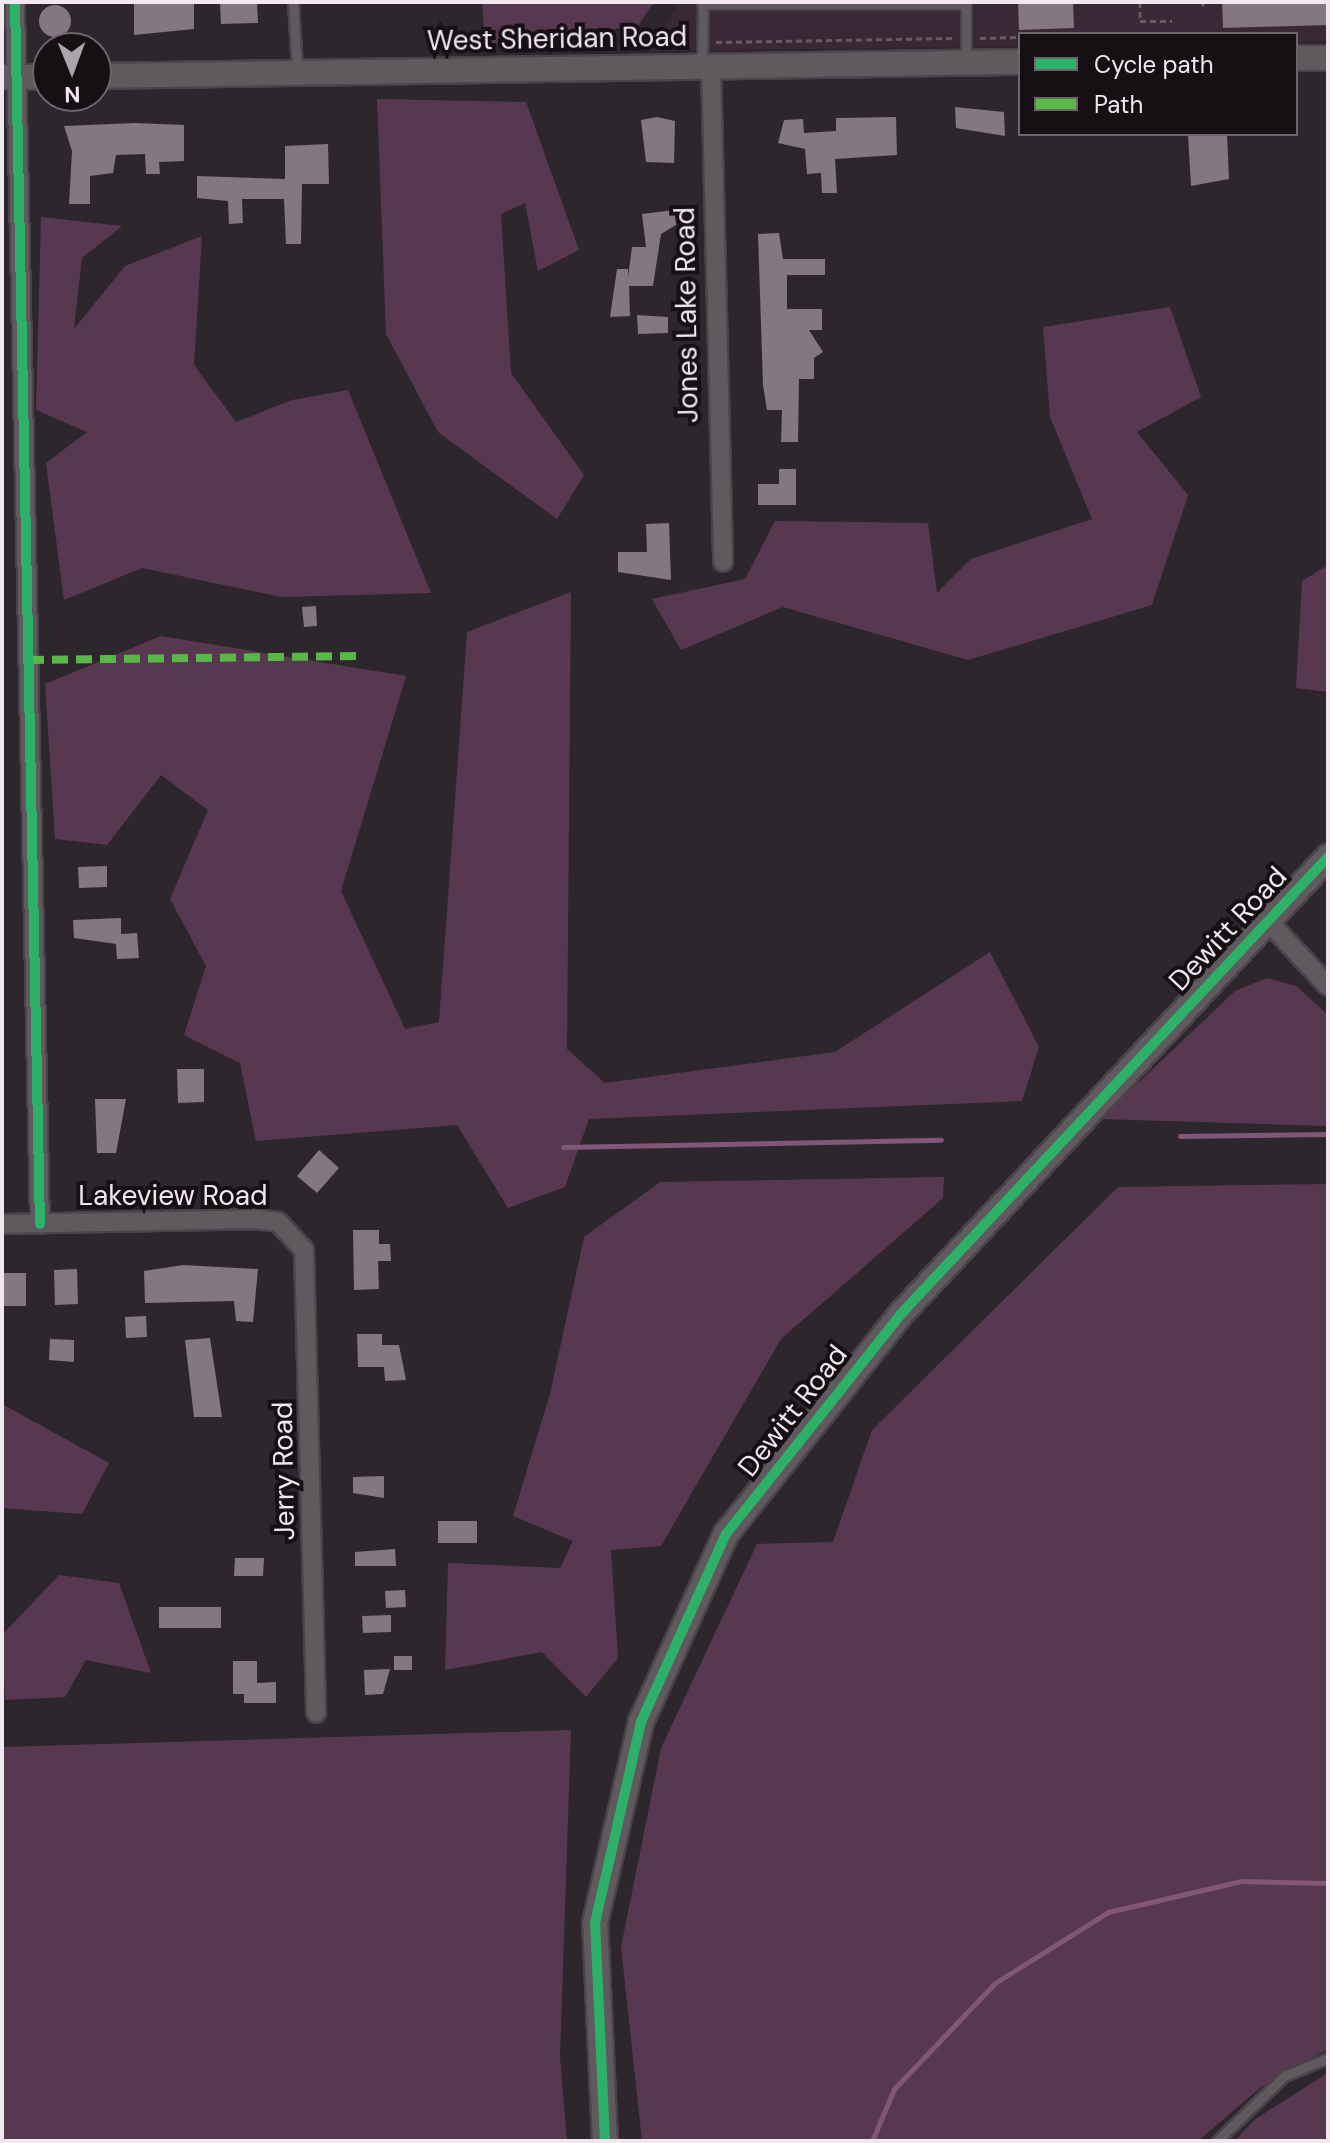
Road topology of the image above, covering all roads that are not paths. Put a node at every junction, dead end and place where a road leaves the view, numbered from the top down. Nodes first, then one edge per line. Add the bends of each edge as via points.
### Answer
1 (15, 2) edge
2 (293, 2) edge
3 (702, 3) edge
4 (750, 3) edge
5 (966, 3) edge
6 (705, 58) junction
7 (1298, 58) edge
8 (1328, 58) edge
9 (1018, 62) edge
10 (966, 63) junction
11 (297, 73) junction
12 (112, 76) edge
13 (9, 77) edge
14 (32, 77) edge
15 (723, 562) dead end
16 (1328, 857) edge
17 (1268, 921) junction
18 (1328, 986) edge
19 (2, 1224) edge
20 (40, 1224) junction
21 (292, 1233) joint
22 (316, 1713) dead end
23 (1328, 2058) edge
24 (605, 2141) edge
25 (1217, 2141) edge

1 - 13 street
2 - 11 lane
3 - 4 lane
3 - 6 lane
4 - 5 lane
5 - 10 lane
6 - 10 street, West Sheridan Road
6 - 11 street, West Sheridan Road
6 - 15 street, Jones Lake Road
7 - 8 street
9 - 10 street, West Sheridan Road
11 - 12 street, West Sheridan Road
13 - 14 street
13 - 20 street
16 - 17 street, Dewitt Road
17 - 18 street
17 - 24 street, Dewitt Road via 900,1315 726,1534 641,1722 595,1923
19 - 20 street, Lakeview Road
20 - 21 street, Lakeview Road via 255,1219
21 - 22 street, Jerry Road via 309,1270
23 - 25 lane via 1284,2076

